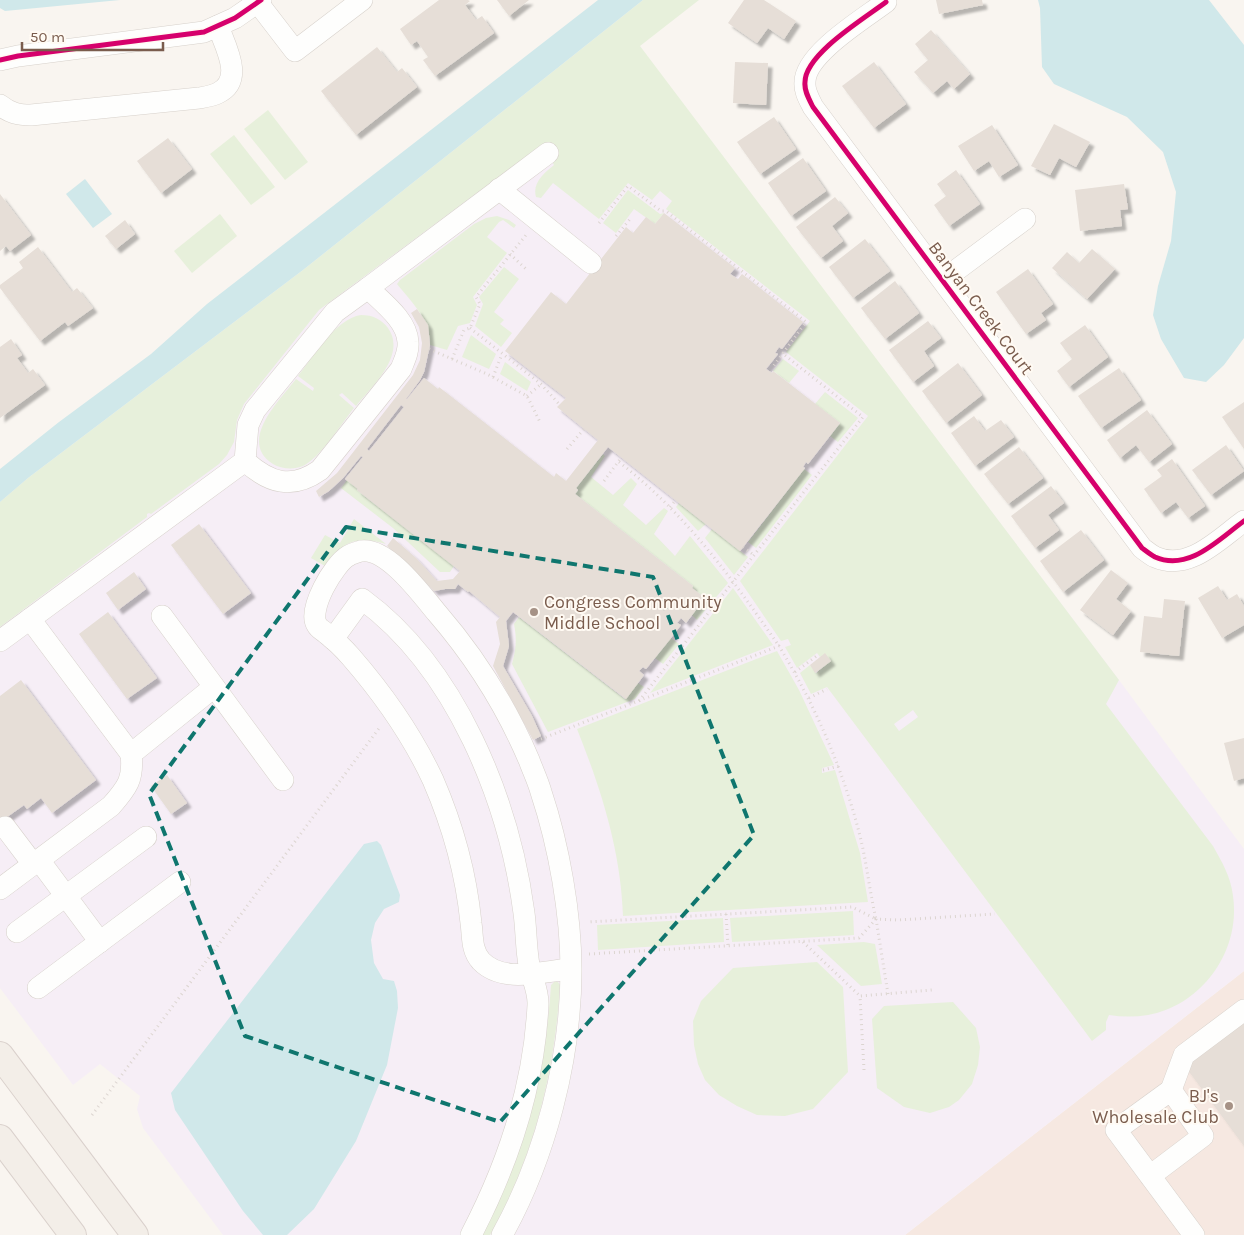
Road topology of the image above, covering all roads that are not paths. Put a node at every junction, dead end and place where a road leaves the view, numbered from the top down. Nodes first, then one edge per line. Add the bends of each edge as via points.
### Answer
1 (362, 0) edge
2 (259, 1) edge
3 (886, 2) dead end
4 (218, 26) junction
5 (0, 60) edge
6 (0, 105) edge
7 (548, 153) dead end
8 (499, 189) junction
9 (1025, 219) dead end
10 (592, 263) dead end
11 (943, 280) junction
12 (368, 288) junction
13 (245, 461) junction
14 (1244, 520) edge
15 (162, 616) dead end
16 (30, 619) junction
17 (333, 639) junction
18 (0, 642) edge
19 (214, 687) junction
20 (131, 754) junction
21 (282, 780) dead end
22 (5, 827) dead end
23 (146, 837) dead end
24 (36, 862) junction
25 (180, 882) dead end
26 (0, 889) edge
27 (66, 896) junction
28 (18, 932) dead end
29 (100, 942) junction
30 (577, 962) junction
31 (532, 974) junction
32 (38, 988) dead end
33 (1244, 1010) edge
34 (0, 1055) edge
35 (1171, 1090) junction
36 (0, 1138) edge
37 (1150, 1176) junction
38 (73, 1235) edge
39 (136, 1235) edge
40 (470, 1235) edge
41 (502, 1235) edge
42 (1194, 1235) edge

1 - 2 street via 295,52
2 - 4 street
3 - 11 street, Banyan Creek Court via 820,52 808,68 804,81 813,107
4 - 5 street via 190,35
4 - 6 street via 231,61 232,79 217,94 31,115 19,115
7 - 8 street
8 - 10 street
8 - 12 street
9 - 11 street, Banyan Creek Court
11 - 14 street, Banyan Creek Court via 1142,548 1155,557 1185,560 1200,554
12 - 13 street via 335,312 255,410 248,426
12 - 13 street via 390,309 406,332 408,342 401,370 320,470 311,476 283,482 258,473
13 - 16 street
15 - 19 street
16 - 18 street
16 - 20 street
17 - 30 street via 316,625 316,601 340,563 348,556 369,551 379,554 395,567 454,632 482,671 514,726 541,790 559,856
17 - 31 street via 380,691 410,735 430,776 448,816 460,859 476,956 499,972
17 - 31 street via 362,598 378,610 412,647 439,682 473,738 497,796 511,850
19 - 20 street
19 - 21 street
20 - 24 street via 130,780 111,806
22 - 24 street
23 - 27 street
24 - 26 street
24 - 27 street
25 - 29 street
27 - 28 street
27 - 29 street
29 - 32 street
30 - 31 street
30 - 41 street via 555,1096 546,1129 523,1192
31 - 40 street via 539,1002 536,1041 522,1108 487,1204
33 - 35 street via 1184,1055
34 - 39 main road
35 - 37 street via 1203,1136
35 - 37 street via 1116,1130
36 - 38 main road
37 - 42 street

